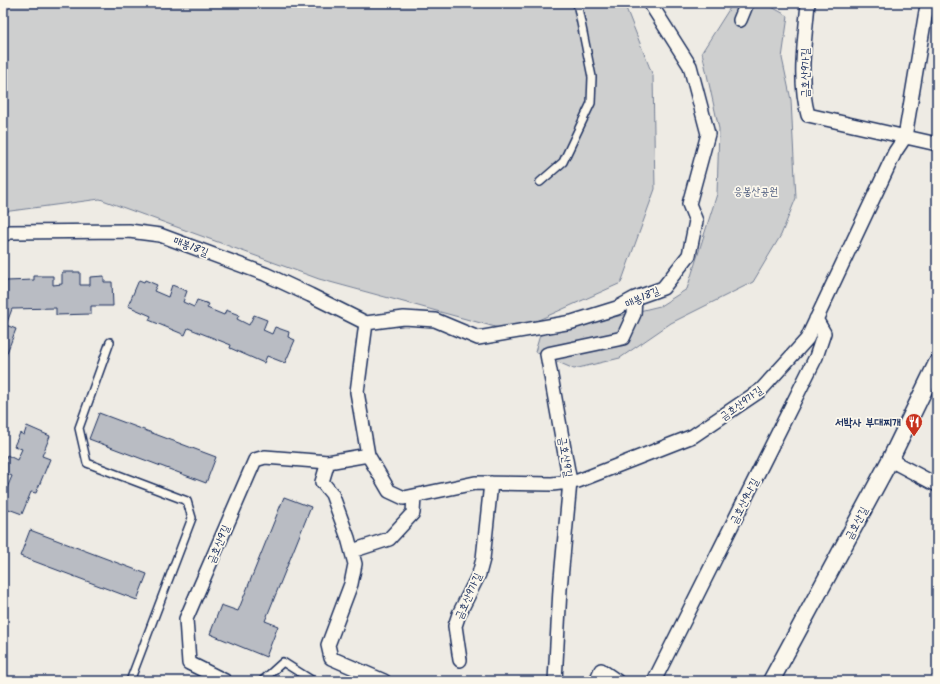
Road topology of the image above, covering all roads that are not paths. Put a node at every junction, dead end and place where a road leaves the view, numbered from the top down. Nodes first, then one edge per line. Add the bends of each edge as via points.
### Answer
1 (577, 3) edge
2 (650, 3) edge
3 (747, 3) edge
4 (808, 3) edge
5 (927, 5) dead end
6 (740, 20) dead end
7 (905, 137) junction
8 (937, 144) edge
9 (540, 182) dead end
10 (3, 234) edge
11 (635, 298) junction
12 (816, 319) junction
13 (366, 323) junction
14 (110, 342) dead end
15 (937, 363) edge
16 (368, 455) junction
17 (890, 460) junction
18 (328, 462) junction
19 (570, 482) junction
20 (491, 483) junction
21 (937, 485) edge
22 (414, 496) junction
23 (352, 551) junction
24 (460, 660) dead end
25 (130, 681) edge
26 (225, 681) edge
27 (262, 681) edge
28 (313, 681) edge
29 (384, 681) edge
30 (555, 681) edge
31 (596, 681) edge
32 (617, 681) edge
33 (654, 681) edge
34 (771, 681) edge

1 - 9 lane via 592,77 591,103 563,162
2 - 11 street, 매봉18길 via 690,66 708,134 689,204 696,221 689,255 663,288
3 - 6 street
4 - 7 street, 금호산9가길 via 803,69 804,99 808,115
5 - 7 street, 금호산9가길
7 - 8 street, 금호산9가길
7 - 12 street, 금호산9가길 via 895,152
10 - 13 street, 매봉18길 via 129,230 160,235 265,274
11 - 13 street, 매봉18길 via 617,308 572,322 478,338 435,320 404,318
11 - 19 street, 금호산9길 via 634,314 624,338 547,354
12 - 19 street, 금호산9가길 via 807,339 761,390 693,436
12 - 33 street, 금호산9나길 via 824,333 816,357
13 - 16 street via 357,392
14 - 25 lane via 78,428 87,463 187,501 192,518
15 - 17 street, 금호산길
16 - 18 street
16 - 22 street, 금호산9가길 via 389,491 404,498
17 - 21 street
17 - 34 street, 금호산길
18 - 23 street via 322,482 332,494
18 - 26 street, 금호산9길 via 265,457 255,460 186,619 189,663
19 - 20 street, 금호산9가길
19 - 30 street, 금호산9길
20 - 22 street, 금호산9가길 via 475,483
20 - 24 street, 금호산9가길 via 483,559 479,574 455,626
22 - 23 street via 413,513 389,539
23 - 29 street via 355,564 351,584 328,646 331,658
27 - 28 lane via 283,662
31 - 32 street via 601,670

